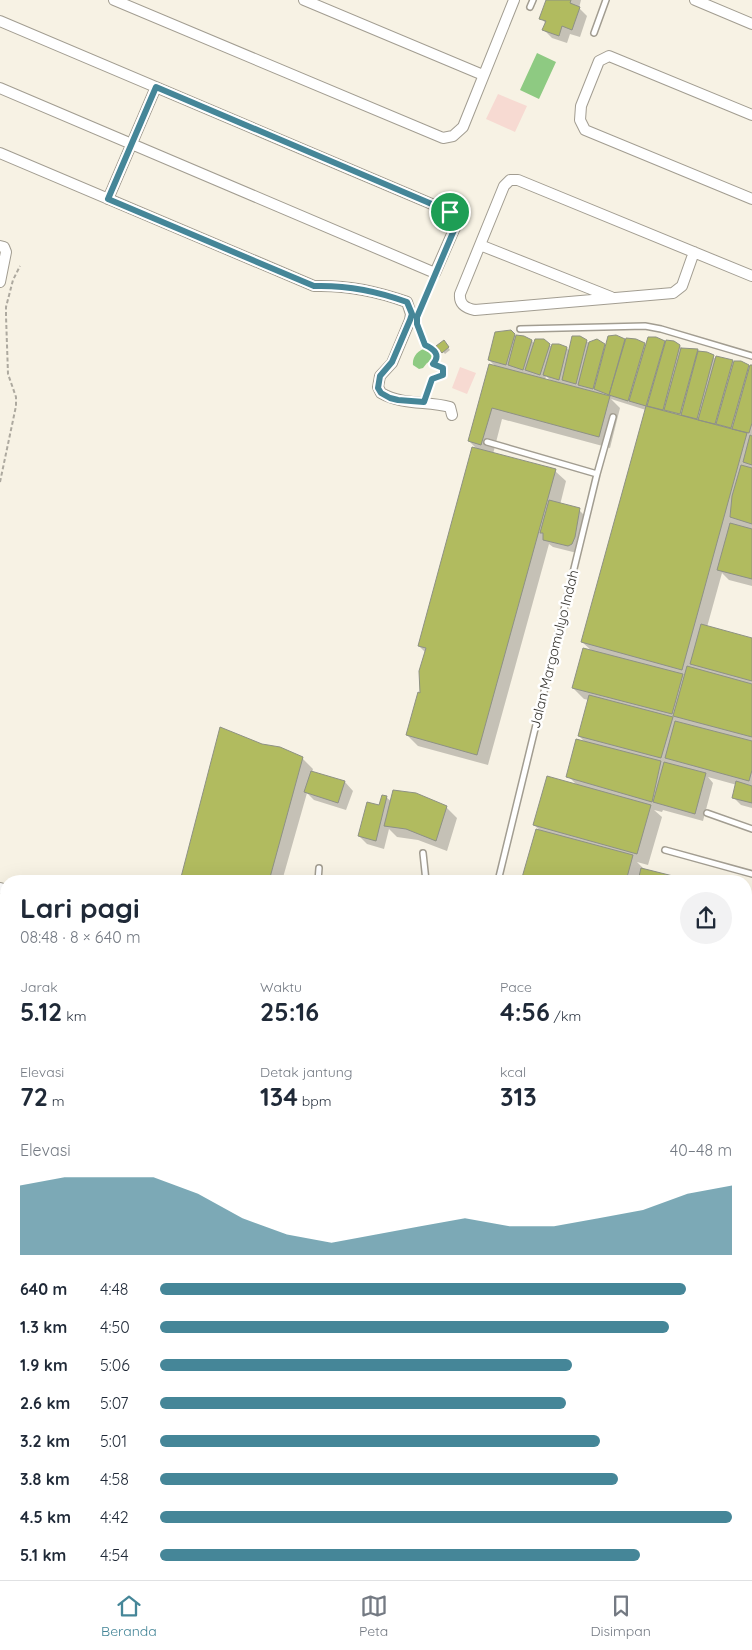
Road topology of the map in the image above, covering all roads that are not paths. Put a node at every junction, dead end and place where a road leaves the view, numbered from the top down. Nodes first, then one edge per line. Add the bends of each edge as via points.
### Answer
1 (114, 0) edge
2 (304, 0) edge
3 (533, 0) edge
4 (606, 0) edge
5 (695, 0) edge
6 (512, 1) edge
7 (530, 7) dead end
8 (0, 21) edge
9 (752, 24) edge
10 (594, 33) dead end
11 (484, 75) junction
12 (156, 87) junction
13 (0, 88) edge
14 (752, 115) edge
15 (132, 144) junction
16 (0, 153) edge
17 (108, 199) junction
18 (752, 199) edge
19 (480, 245) junction
20 (0, 246) edge
21 (694, 252) junction
22 (752, 276) edge
23 (0, 282) edge
24 (614, 298) junction
25 (520, 329) dead end
26 (752, 356) edge
27 (452, 415) dead end
28 (613, 417) dead end
29 (487, 442) dead end
30 (597, 474) junction
31 (708, 813) dead end
32 (752, 829) edge
33 (665, 850) dead end
34 (422, 853) dead end
35 (319, 868) dead end
36 (752, 874) edge
37 (318, 875) edge
38 (425, 875) edge
39 (499, 875) edge

1 - 11 street via 443,138 453,136 463,127
2 - 11 street
3 - 7 lane
4 - 10 lane
5 - 9 street
6 - 11 street
8 - 12 street
12 - 15 street
12 - 15 street via 460,216 435,273
13 - 15 street
14 - 18 street via 609,56 599,61 581,106 580,120 585,130
15 - 17 street
16 - 17 street
17 - 27 street via 314,286 362,289 407,302 412,314 410,320 392,362 380,376 378,388 390,398 450,407
19 - 21 street via 504,186 510,180 518,180
19 - 24 street
19 - 24 street via 459,299 469,309
20 - 23 street via 6,252
21 - 22 street
21 - 24 street via 682,286 673,293
25 - 26 lane via 645,326
28 - 30 lane, Jalan Margomulyo Indah
29 - 30 lane
30 - 39 lane, Jalan Margomulyo Indah
31 - 32 lane
33 - 36 lane
34 - 38 lane
35 - 37 lane

